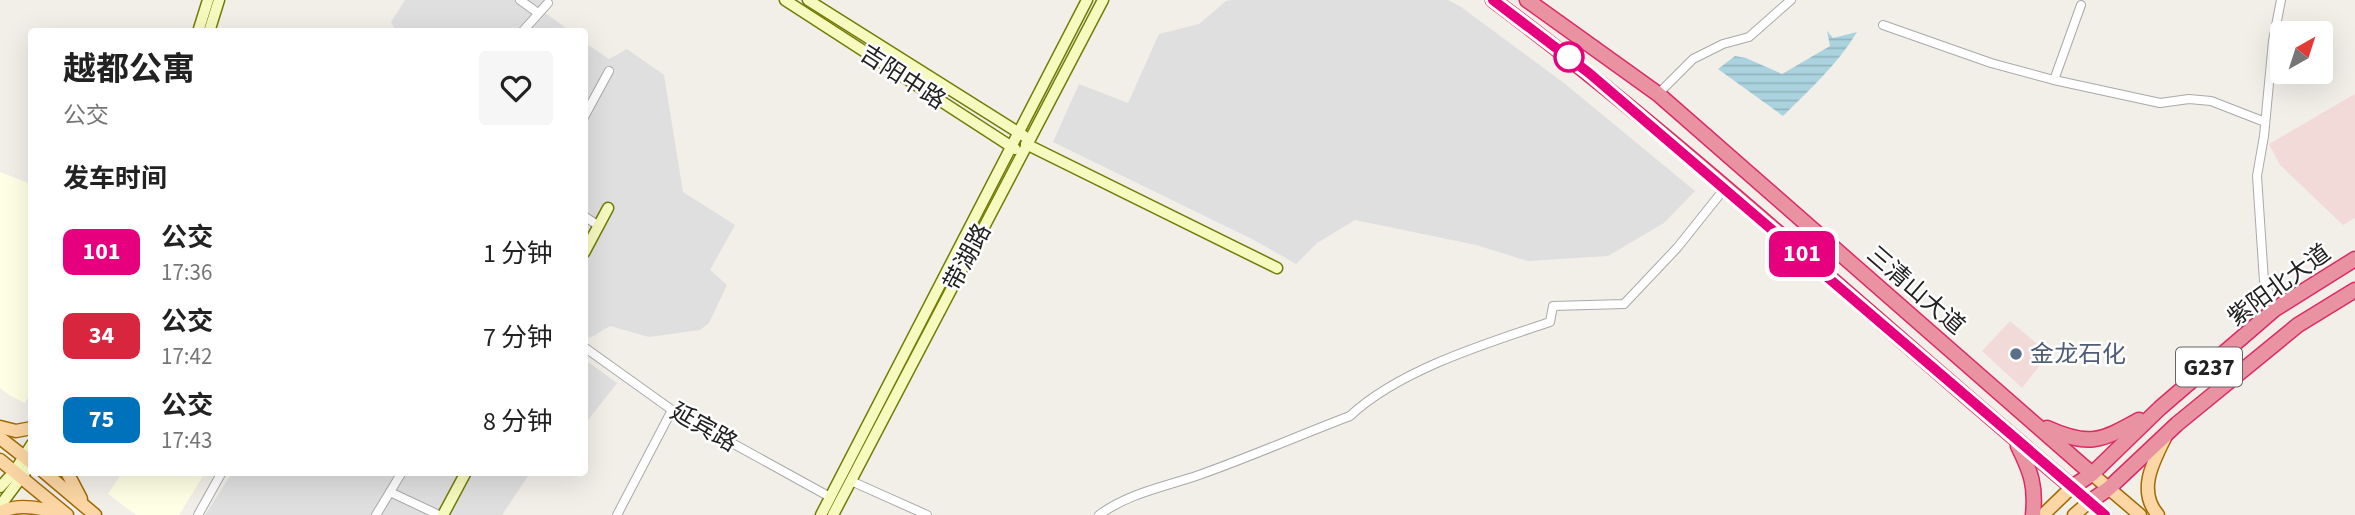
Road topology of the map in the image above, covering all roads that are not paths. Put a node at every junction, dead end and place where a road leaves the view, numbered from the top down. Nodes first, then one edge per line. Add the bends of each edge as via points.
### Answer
1 (208, 0) edge
2 (219, 0) edge
3 (520, 0) edge
4 (785, 0) edge
5 (808, 0) edge
6 (1087, 0) edge
7 (1103, 0) edge
8 (1493, 0) edge
9 (1527, 0) edge
10 (1791, 0) edge
11 (2281, 0) edge
12 (548, 3) dead end
13 (2081, 5) dead end
14 (538, 13) junction
15 (1883, 25) dead end
16 (199, 28) edge
17 (210, 28) edge
18 (525, 28) edge
19 (609, 71) dead end
20 (2054, 79) junction
21 (1658, 94) junction
22 (588, 100) edge
23 (2265, 122) junction
24 (1018, 133) junction
25 (1026, 145) junction
26 (1011, 147) junction
27 (1725, 188) junction
28 (608, 208) dead end
29 (588, 219) edge
30 (599, 226) junction
31 (588, 246) edge
32 (2355, 259) edge
33 (1278, 268) dead end
34 (2355, 290) edge
35 (2275, 309) junction
36 (588, 349) edge
37 (2172, 398) junction
38 (672, 410) junction
39 (2158, 410) junction
40 (2034, 422) junction
41 (2177, 425) junction
42 (0, 427) edge
43 (28, 428) edge
44 (0, 438) edge
45 (2014, 439) junction
46 (27, 459) edge
47 (0, 460) edge
48 (2092, 474) junction
49 (18, 475) junction
50 (49, 476) edge
51 (69, 476) edge
52 (220, 476) edge
53 (400, 476) edge
54 (464, 476) edge
55 (851, 481) junction
56 (0, 487) edge
57 (2072, 487) junction
58 (2108, 489) junction
59 (390, 492) junction
60 (830, 498) junction
61 (2090, 502) junction
62 (85, 505) junction
63 (0, 506) edge
64 (0, 513) edge
65 (66, 515) edge
66 (95, 515) edge
67 (198, 515) edge
68 (376, 515) edge
69 (441, 515) edge
70 (617, 515) edge
71 (821, 515) edge
72 (833, 515) edge
73 (927, 515) edge
74 (1099, 515) edge
75 (2033, 515) edge
76 (2043, 515) edge
77 (2074, 515) edge
78 (2105, 515) edge
79 (2140, 515) edge
80 (2158, 515) edge

1 - 16 main road
2 - 17 main road
3 - 14 street
4 - 26 main road, 吉阳中路
5 - 24 main road, 吉阳中路
6 - 24 main road, 带湖路
7 - 25 main road, 带湖路
8 - 27 highway, 三清山大道 via 1569,57
9 - 21 highway, 三清山大道
10 - 21 street via 1749,37 1693,58
11 - 23 street
12 - 14 street
13 - 20 street
14 - 18 street
15 - 20 street via 1991,63
19 - 22 street
20 - 23 street via 2160,103 2211,102
21 - 40 highway, 三清山大道
23 - 35 street via 2257,176 2258,215 2264,281
24 - 25 main road, 吉阳中路
24 - 26 main road, 带湖路
25 - 26 main road, 吉阳中路
25 - 33 main road, 吉阳中路
25 - 55 main road, 带湖路
26 - 60 main road, 带湖路
27 - 45 highway, 三清山大道
27 - 74 street via 1677,248 1623,304 1553,306 1550,322 1440,361 1367,400 1350,416 1130,497
28 - 30 main road
29 - 30 street
30 - 31 main road
32 - 35 highway, 紫阳北大道 / G237
34 - 41 highway, 紫阳北大道 / G237 via 2298,325
35 - 37 highway, 紫阳北大道 / G237
36 - 38 street, 延宾路
37 - 39 highway, 紫阳北大道 / G237
37 - 41 highway
38 - 60 street, 延宾路
38 - 70 street
39 - 40 highway via 2098,440 2072,439
39 - 41 highway via 2169,412
39 - 48 highway, 紫阳北大道 / G237
40 - 48 highway, 三清山大道
41 - 58 highway, 紫阳北大道 / G237
41 - 80 main road via 2152,464 2147,489
42 - 43 main road
44 - 46 main road
45 - 57 highway, 三清山大道
45 - 75 highway via 2032,475
46 - 49 main road
47 - 49 main road
48 - 57 highway, 紫阳北大道 / G237
48 - 58 main road, 三清山大道
49 - 56 main road
49 - 63 main road
49 - 65 main road
50 - 62 main road
51 - 62 main road
52 - 67 street
53 - 59 street
54 - 69 main road
55 - 72 main road, 带湖路
55 - 73 street
57 - 61 main road, 三清山大道
57 - 76 main road
58 - 61 highway, 紫阳北大道 / G237
58 - 79 main road, 三清山大道
59 - 68 street
59 - 69 street
60 - 71 main road, 带湖路
61 - 77 main road
61 - 78 main road, 三清山大道
62 - 66 main road
64 - 65 main road via 30,508

